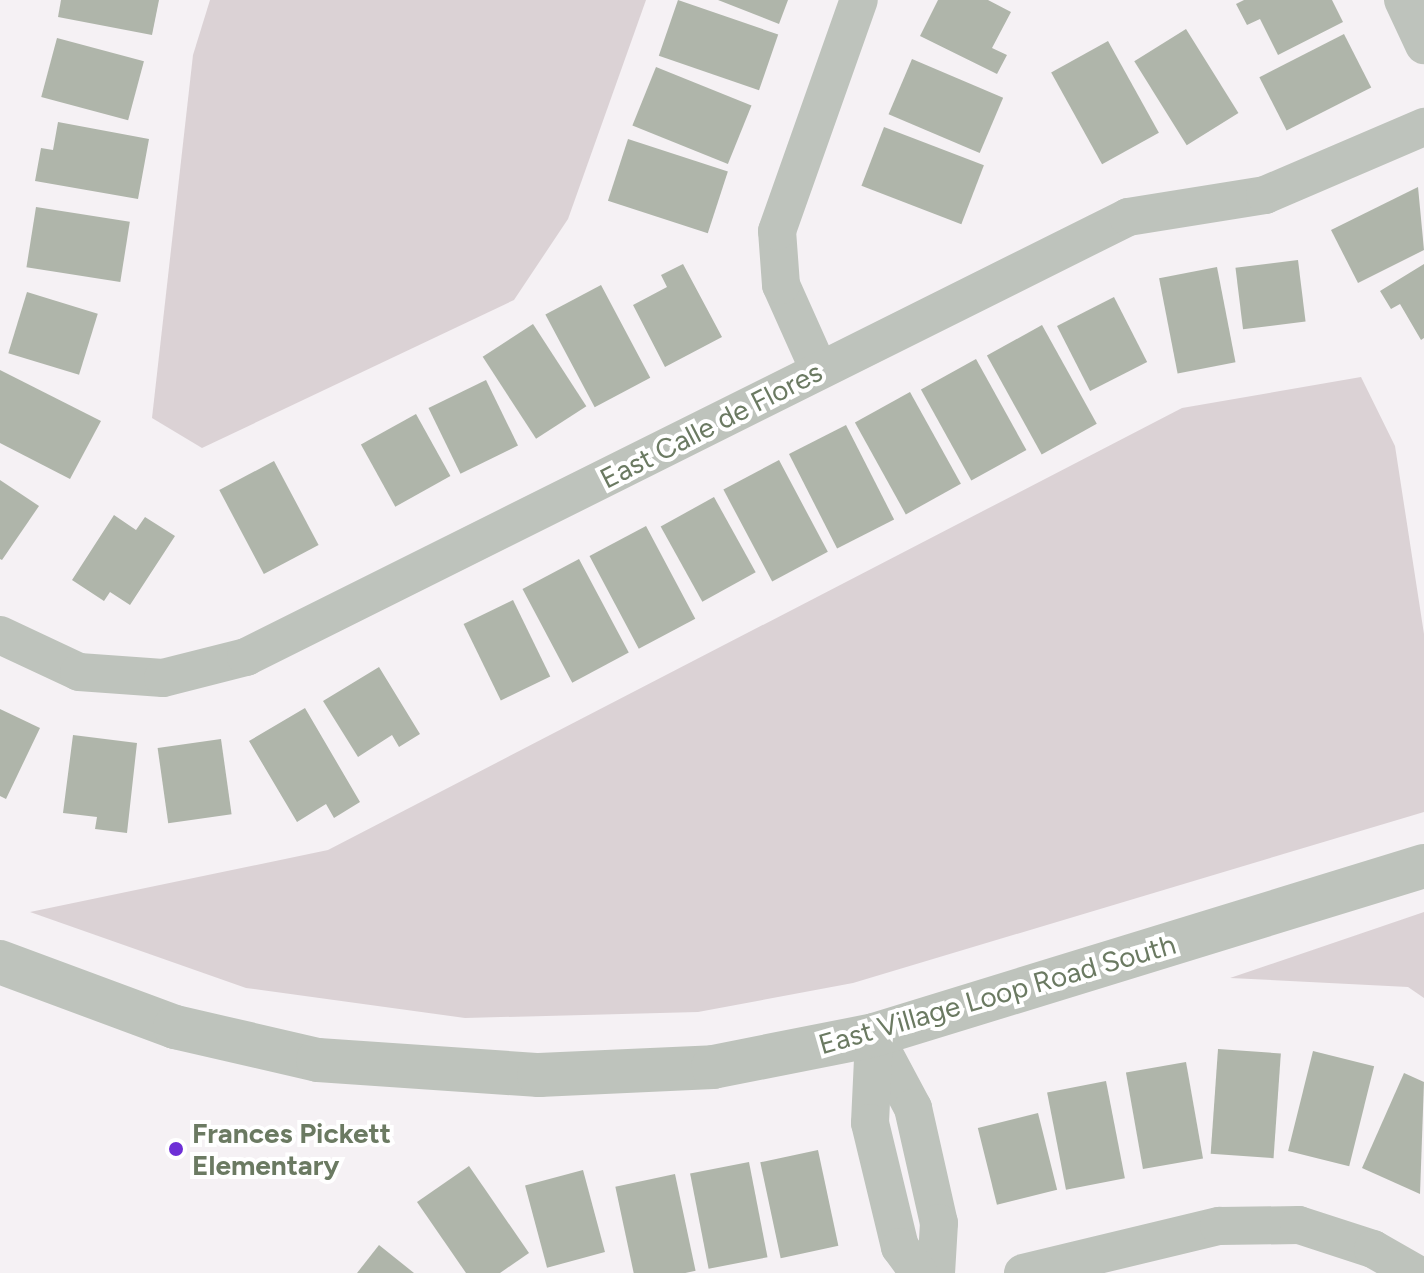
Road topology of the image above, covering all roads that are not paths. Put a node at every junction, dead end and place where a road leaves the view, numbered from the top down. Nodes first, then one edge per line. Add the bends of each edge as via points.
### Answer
1 (859, 0) edge
2 (1403, 0) edge
3 (1424, 45) edge
4 (1424, 127) edge
5 (819, 370) junction
6 (0, 635) edge
7 (1424, 866) edge
8 (0, 962) edge
9 (874, 1035) junction
10 (919, 1273) edge
11 (936, 1273) edge
12 (1023, 1273) edge
13 (1415, 1273) edge

1 - 5 street via 777,231 781,285
2 - 3 street
4 - 5 street, East Calle de Flores via 1265,195 1128,217
5 - 6 street, East Calle de Flores via 246,657 163,678 79,672
7 - 9 street, East Village Loop Road South
8 - 9 street, East Village Loop Road South via 175,1027 318,1060 437,1070 539,1075 713,1067
9 - 10 street via 870,1123 900,1247
9 - 11 street via 913,1108 939,1223
12 - 13 street via 1219,1226 1299,1225 1373,1249

